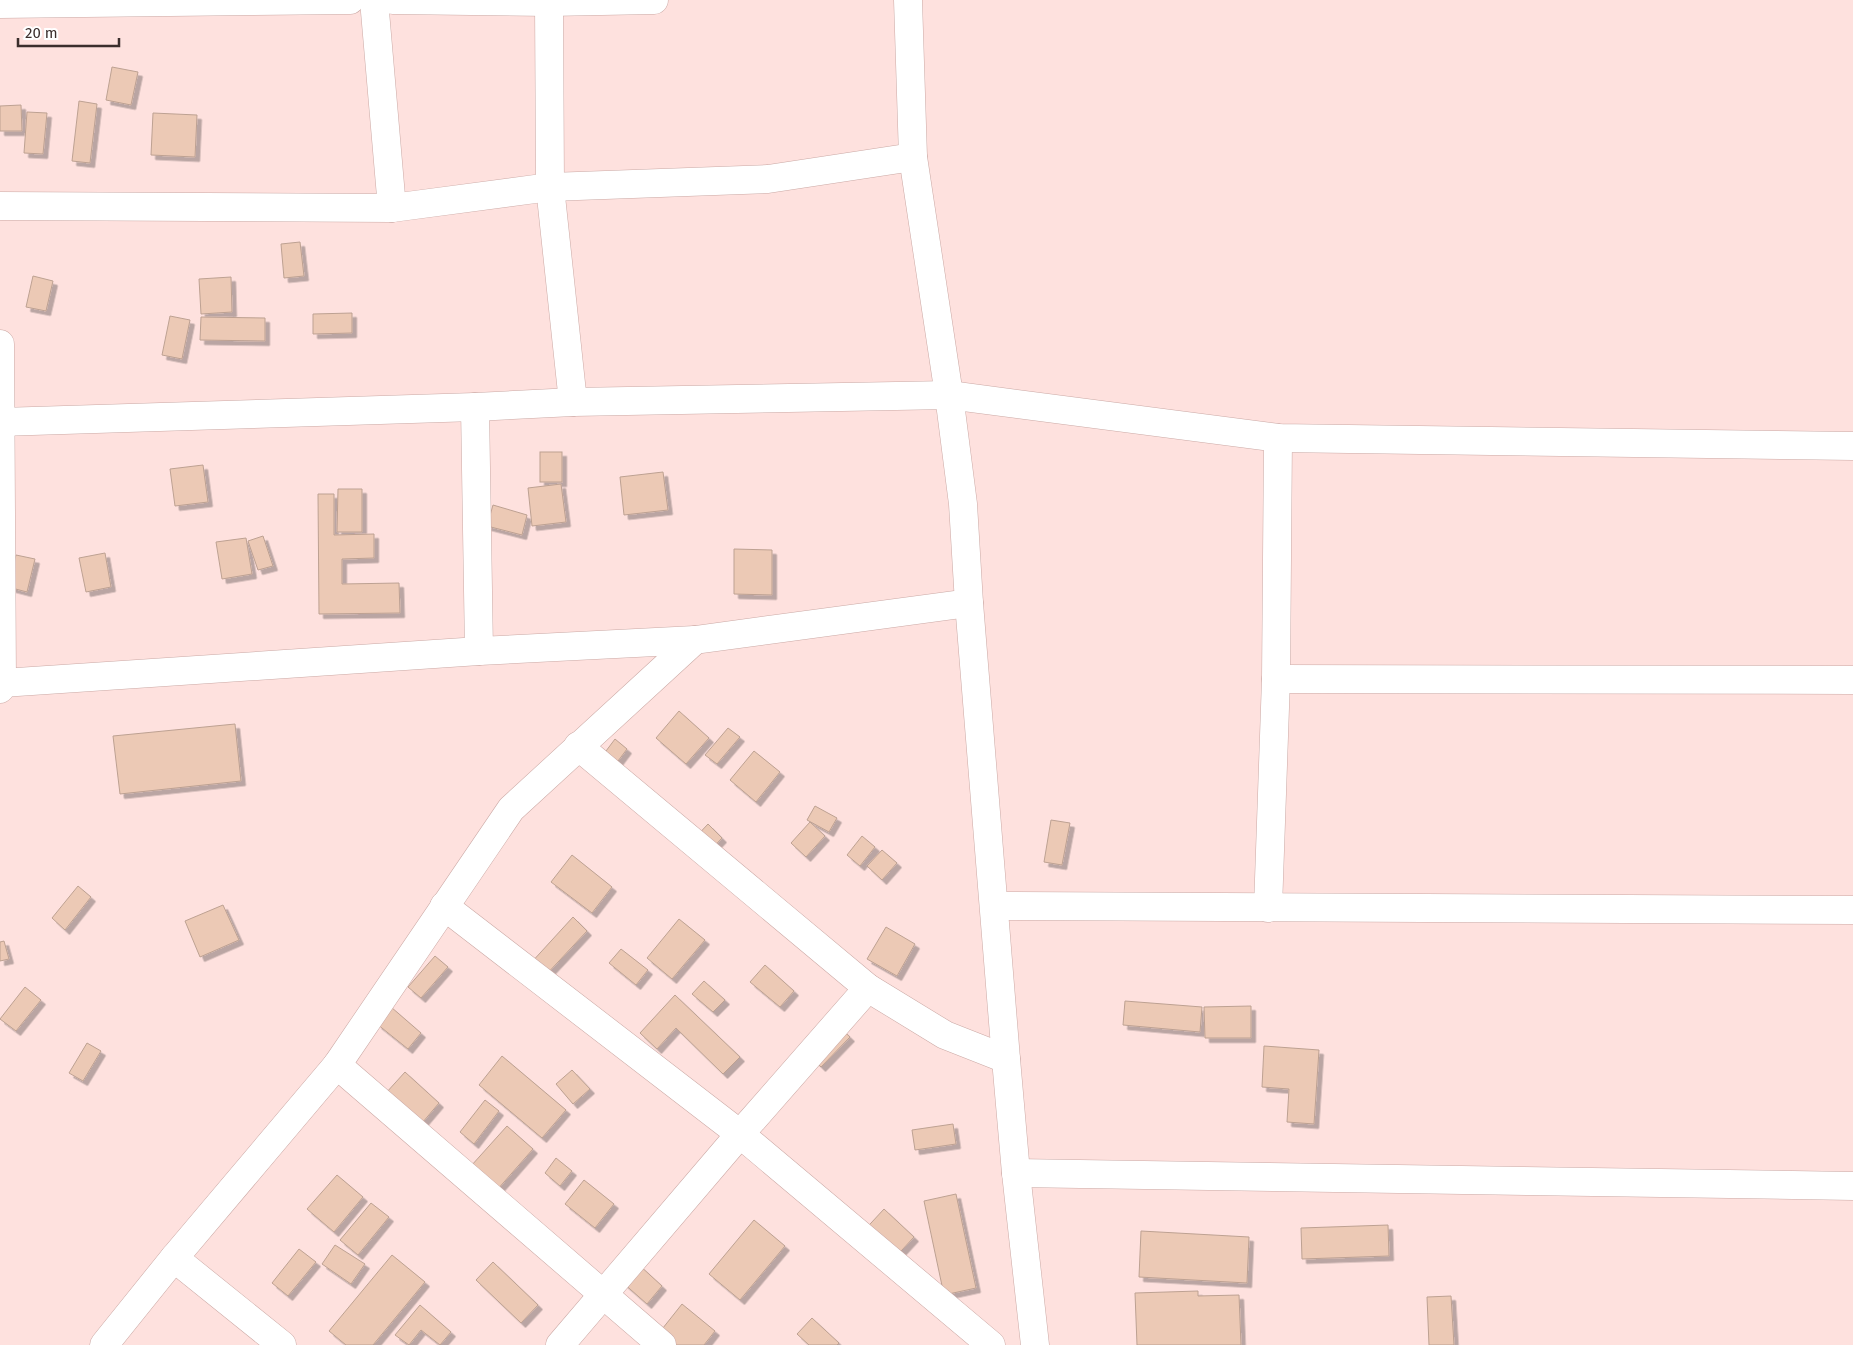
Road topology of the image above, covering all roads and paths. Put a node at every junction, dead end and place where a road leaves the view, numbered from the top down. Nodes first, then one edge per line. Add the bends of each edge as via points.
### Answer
1 (350, 0) edge
2 (374, 0) edge
3 (393, 0) edge
4 (654, 0) edge
5 (908, 0) edge
6 (549, 2) junction
7 (0, 4) edge
8 (913, 156) junction
9 (550, 187) junction
10 (0, 206) edge
11 (392, 208) junction
12 (0, 344) edge
13 (949, 395) junction
14 (573, 402) junction
15 (475, 407) junction
16 (1, 422) edge
17 (1278, 438) junction
18 (1853, 446) edge
19 (969, 603) junction
20 (695, 640) junction
21 (479, 651) junction
22 (1276, 679) junction
23 (1853, 680) edge
24 (1, 686) edge
25 (578, 746) junction
26 (444, 906) junction
27 (994, 906) junction
28 (1268, 908) junction
29 (1853, 910) edge
30 (868, 988) junction
31 (1006, 1058) junction
32 (337, 1065) junction
33 (740, 1134) junction
34 (1016, 1173) junction
35 (1853, 1186) edge
36 (174, 1258) junction
37 (602, 1294) junction
38 (104, 1345) edge
39 (282, 1345) edge
40 (560, 1345) edge
41 (662, 1345) edge
42 (991, 1345) edge
43 (1035, 1345) edge

1 - 7 street
2 - 11 street
3 - 6 street
4 - 6 street
5 - 8 street
6 - 9 street
8 - 9 street via 768,179
8 - 13 street
9 - 11 street
9 - 14 street
10 - 11 street
12 - 16 street
13 - 14 street
13 - 17 street
13 - 19 street via 963,504
14 - 15 street
15 - 16 street
15 - 21 street
16 - 24 street
17 - 18 street
17 - 22 street
19 - 20 street
19 - 27 street
20 - 21 street
20 - 25 street
21 - 24 street
22 - 23 street
22 - 28 street
25 - 26 street via 511,808
25 - 30 street
26 - 32 street
26 - 33 street
27 - 28 street
27 - 31 street
28 - 29 street
30 - 31 street via 945,1035
30 - 33 street
31 - 34 street
32 - 36 street
32 - 37 street
33 - 37 street
33 - 42 street
34 - 35 street
34 - 43 street
36 - 38 street
36 - 39 street
37 - 40 street
37 - 41 street

